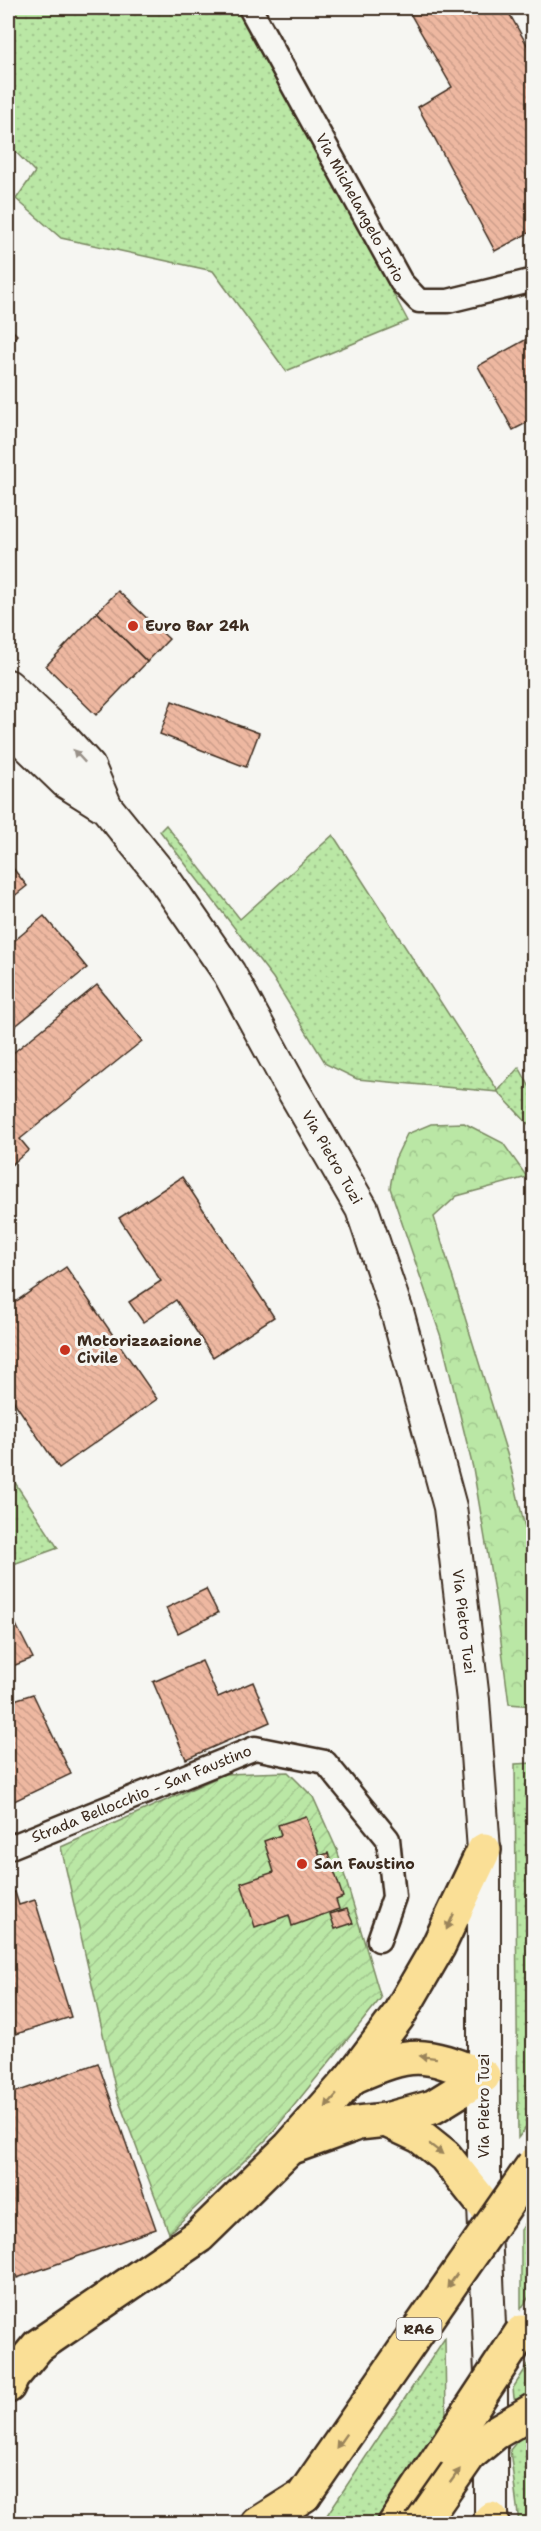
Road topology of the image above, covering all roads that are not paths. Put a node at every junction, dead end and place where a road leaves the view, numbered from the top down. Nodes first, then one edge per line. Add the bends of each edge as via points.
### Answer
1 (250, 8) edge
2 (534, 280) edge
3 (8, 686) edge
4 (8, 728) edge
5 (106, 807) junction
6 (8, 1848) edge
7 (483, 1850) junction
8 (379, 1940) dead end
9 (483, 2076) junction
10 (352, 2077) junction
11 (386, 2120) junction
12 (290, 2147) junction
13 (534, 2164) edge
14 (484, 2205) junction
15 (528, 2324) edge
16 (8, 2386) edge
17 (534, 2410) edge
18 (304, 2495) junction
19 (491, 2522) edge
20 (258, 2523) edge
21 (285, 2523) edge
22 (395, 2523) edge
23 (421, 2523) edge

1 - 2 street, Via Michelangelo Iorio via 401,282 419,301 448,301
5 -> 3 main road, Via Pietro Tuzi via 89,767
4 - 5 main road, Via Pietro Tuzi via 66,782
5 - 7 main road, Via Pietro Tuzi via 162,876 230,973 362,1209 398,1315 450,1507 473,1700
6 - 8 street, Strada Bellocchio - San Faustino via 255,1748 325,1762 388,1839 394,1897
7 - 9 main road, Via Pietro Tuzi
7 -> 10 highway via 438,1947 398,2016
9 -> 10 highway via 437,2058 416,2056 387,2062
9 - 11 highway via 433,2107
9 - 14 main road, Via Pietro Tuzi
10 -> 12 highway
11 - 12 highway via 358,2123
11 -> 14 highway via 420,2136 445,2156
12 - 16 highway via 199,2236 38,2346
13 -> 18 highway, RA6, bridge
14 - 19 main road, Via Pietro Tuzi
15 - 22 highway, bridge
23 -> 17 highway, bridge via 470,2455 495,2433
18 - 20 highway
18 - 21 highway, RA6

